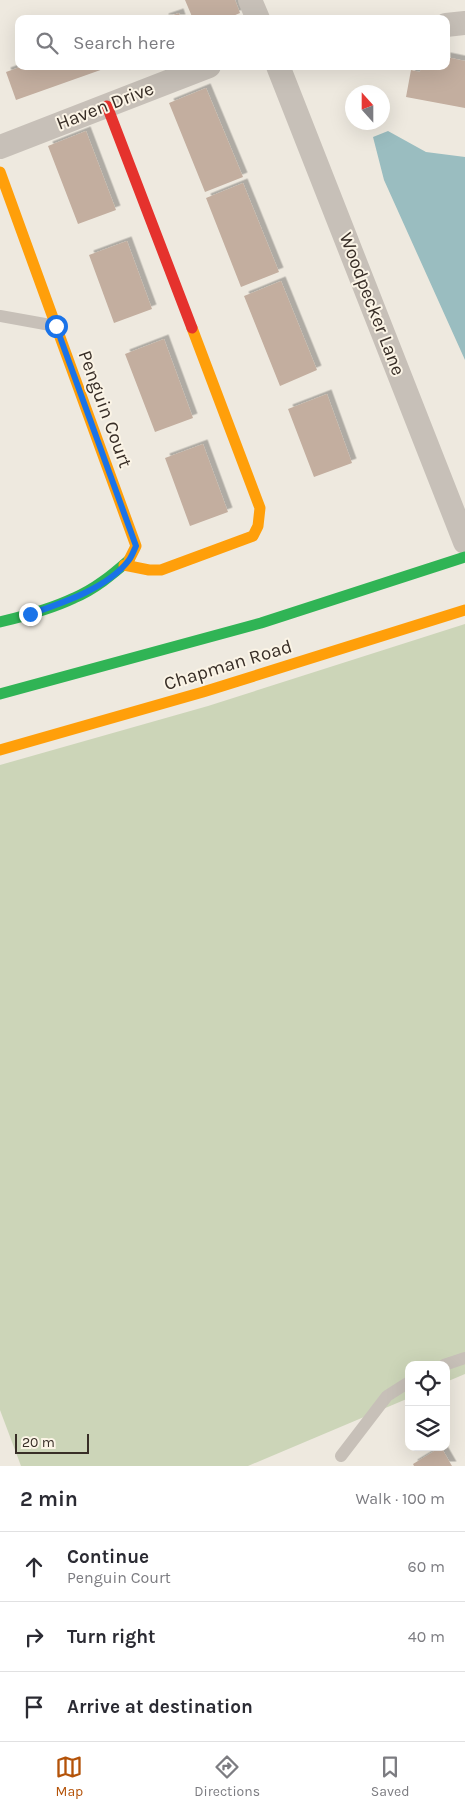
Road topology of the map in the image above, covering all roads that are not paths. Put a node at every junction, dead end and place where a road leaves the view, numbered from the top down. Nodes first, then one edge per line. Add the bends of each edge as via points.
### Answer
1 (250, 0) edge
2 (256, 15) edge
3 (465, 22) edge
4 (450, 24) edge
5 (199, 70) edge
6 (280, 70) edge
7 (107, 106) junction
8 (0, 147) edge
9 (0, 172) edge
10 (0, 316) edge
11 (56, 326) junction
12 (465, 542) edge
13 (465, 557) edge
14 (124, 565) junction
15 (465, 610) edge
16 (0, 622) edge
17 (0, 694) edge
18 (0, 750) edge
19 (465, 1358) edge
20 (450, 1363) edge
21 (405, 1385) edge
22 (341, 1456) dead end

1 - 2 street
3 - 4 street
5 - 7 street, Haven Drive
6 - 12 street, Woodpecker Lane
7 - 8 street, Haven Drive
7 - 14 street via 260,508 260,521 253,536 161,570
9 - 11 street, Penguin Court
10 - 11 lane
11 - 14 street, Penguin Court via 136,546
13 - 17 street, Chapman Road via 260,623
14 - 16 street via 75,598
15 - 18 street, Chapman Road via 204,692
19 - 20 lane
21 - 22 lane via 387,1396

